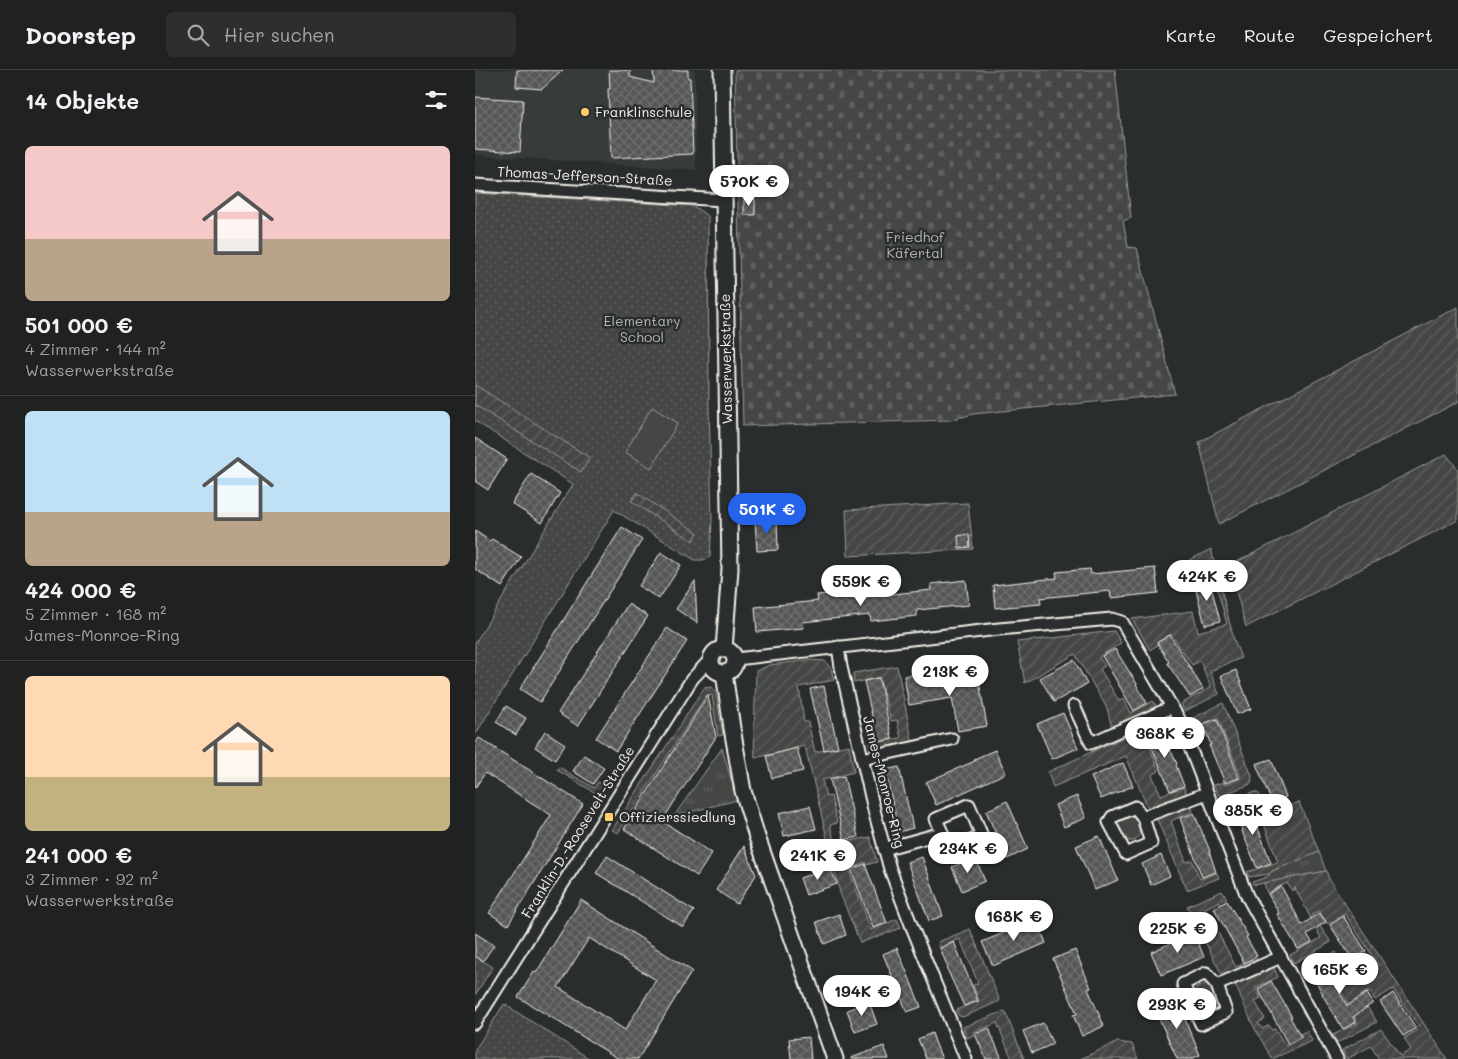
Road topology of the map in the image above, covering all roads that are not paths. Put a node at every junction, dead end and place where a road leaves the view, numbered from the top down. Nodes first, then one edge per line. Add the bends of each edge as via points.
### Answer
1 (722, 70) edge
2 (475, 185) edge
3 (723, 200) junction
4 (838, 647) junction
5 (730, 654) junction
6 (711, 661) junction
7 (724, 673) junction
8 (1074, 706) dead end
9 (1172, 707) junction
10 (952, 739) dead end
11 (862, 759) junction
12 (1207, 793) junction
13 (1143, 816) dead end
14 (943, 833) dead end
15 (884, 849) junction
16 (1281, 957) junction
17 (1217, 985) dead end
18 (475, 1023) edge
19 (835, 1059) edge
20 (966, 1059) edge
21 (1337, 1059) edge

1 - 3 street, Wasserwerkstraße
2 - 3 street, Thomas-Jefferson-Straße
3 - 5 street, Wasserwerkstraße
4 - 5 street
4 - 9 street via 1115,619 1122,622
4 - 11 street, James-Monroe-Ring
5 - 6 street via 720,649 713,654
5 - 7 street via 735,666
6 - 7 street via 715,670
6 - 18 street, Franklin-D.-Roosevelt-Straße via 692,679
7 - 19 street via 747,808
8 - 9 street via 1091,743
9 - 12 street
10 - 11 street
11 - 15 street, James-Monroe-Ring
12 - 13 street
12 - 16 street via 1247,896
14 - 15 street
15 - 20 street, James-Monroe-Ring
16 - 17 street
16 - 21 street

